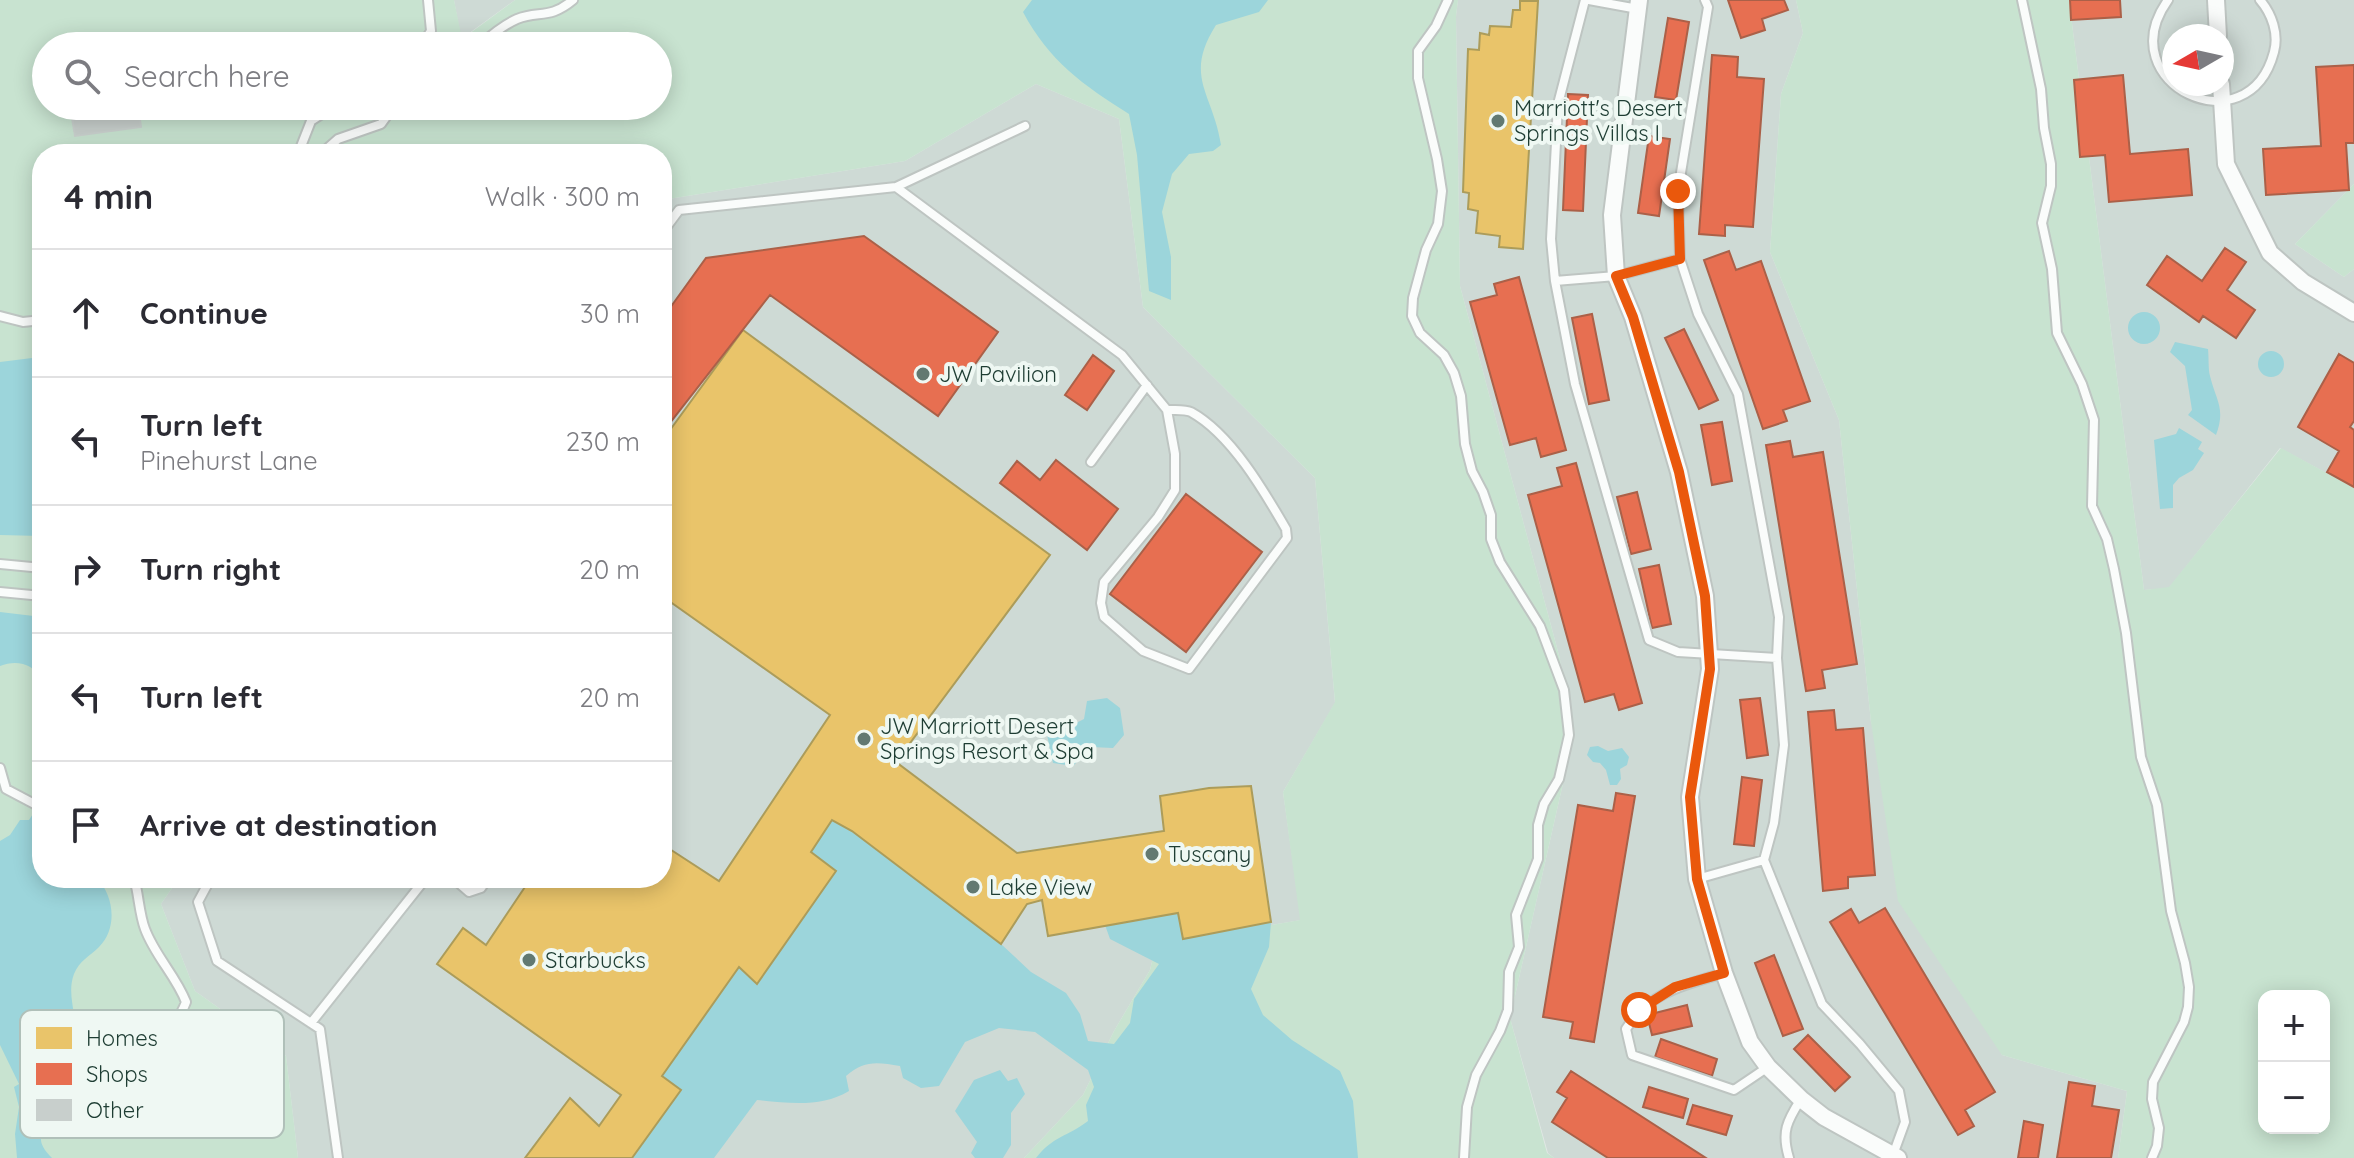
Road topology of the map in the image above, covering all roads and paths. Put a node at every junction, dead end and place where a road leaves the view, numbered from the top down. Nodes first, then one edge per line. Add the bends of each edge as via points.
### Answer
1 (428, 0) edge
2 (573, 0) edge
3 (1448, 0) edge
4 (1587, 0) edge
5 (1705, 0) edge
6 (2022, 0) edge
7 (2168, 0) edge
8 (2216, 0) edge
9 (2260, 0) edge
10 (1639, 4) edge
11 (2217, 24) edge
12 (430, 32) edge
13 (498, 32) edge
14 (2222, 96) edge
15 (2222, 101) junction
16 (313, 120) edge
17 (384, 120) edge
18 (1025, 126) dead end
19 (302, 144) edge
20 (332, 144) edge
21 (896, 187) junction
22 (672, 219) edge
23 (1680, 259) junction
24 (1616, 276) junction
25 (1555, 281) junction
26 (2354, 313) edge
27 (0, 316) edge
28 (32, 321) edge
29 (1147, 385) junction
30 (1167, 410) junction
31 (1091, 462) dead end
32 (0, 564) edge
33 (32, 567) edge
34 (0, 592) edge
35 (32, 595) edge
36 (1709, 653) junction
37 (1777, 658) junction
38 (0, 768) edge
39 (32, 804) edge
40 (1764, 860) junction
41 (1697, 879) junction
42 (136, 888) edge
43 (206, 888) edge
44 (418, 888) edge
45 (1724, 973) junction
46 (183, 1010) edge
47 (311, 1023) junction
48 (1768, 1067) junction
49 (1801, 1099) junction
50 (1896, 1157) edge
51 (338, 1158) edge
52 (1464, 1158) edge
53 (1789, 1158) edge
54 (2152, 1158) edge

1 - 12 lane
2 - 13 lane via 547,15 519,17
3 - 52 lane via 1418,51 1418,78 1442,191 1412,316 1454,373 1472,471 1491,515 1491,539 1540,626 1564,690 1569,735 1559,779 1538,825 1538,859 1516,915 1519,947 1509,972 1508,1010 1476,1075 1467,1107
4 - 10 lane
4 - 25 lane via 1558,104 1551,239
5 - 23 lane via 1678,191
6 - 54 lane via 2051,164 2042,223 2057,333 2094,420 2092,506 2114,569 2141,757 2157,805 2171,911 2189,987 2184,1022 2153,1082 2159,1128
7 - 15 lane via 2160,11 2153,44 2164,75 2190,96
8 - 11 street
9 - 15 lane via 2274,26 2276,47 2270,66 2242,95
10 - 24 street via 1612,215
14 - 15 street
15 - 26 street via 2226,164 2270,253 2303,282
16 - 19 lane
17 - 20 lane
18 - 21 lane
21 - 22 lane via 679,210
21 - 29 lane via 1122,355
23 - 24 lane
23 - 37 lane via 1698,314 1738,394 1779,617
24 - 25 lane
24 - 36 street via 1679,472 1705,596
25 - 36 lane via 1575,384 1649,640 1678,652
27 - 28 lane
29 - 30 lane
29 - 31 lane
30 - 30 lane via 1189,410 1216,431 1246,467 1287,538 1189,669 1143,651 1104,617 1101,603 1104,582 1175,490
32 - 33 lane
34 - 35 lane
36 - 37 lane
36 - 41 street via 1690,797
37 - 40 lane via 1784,745
38 - 39 lane via 6,789
40 - 41 lane
40 - 50 lane via 1822,1004 1899,1091 1905,1122
41 - 45 street
42 - 46 lane via 145,930 180,986 186,1002
43 - 47 lane via 198,902 217,961
44 - 47 lane
45 - 48 street via 1750,1042
45 - 48 lane via 1675,987 1639,1010 1626,1029 1632,1055 1734,1090
47 - 51 lane via 320,1029
48 - 49 street
49 - 50 street
49 - 53 lane via 1783,1134

